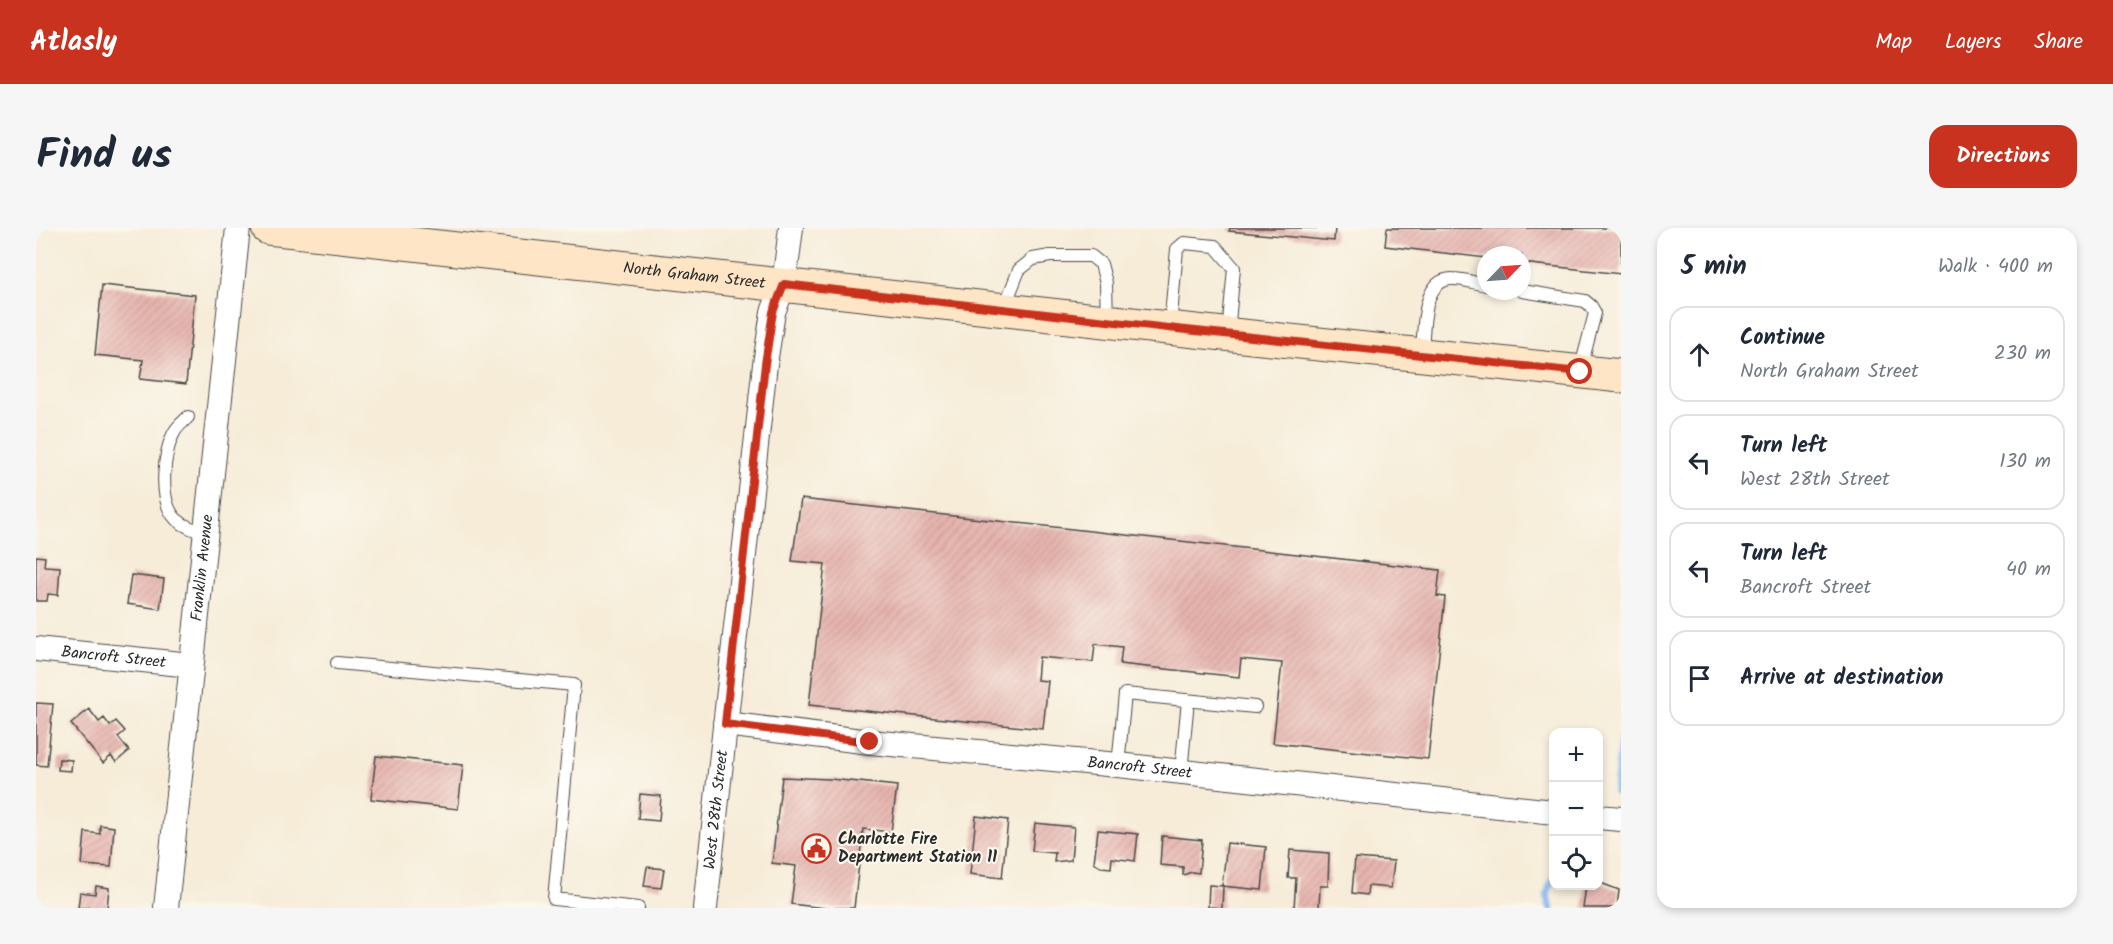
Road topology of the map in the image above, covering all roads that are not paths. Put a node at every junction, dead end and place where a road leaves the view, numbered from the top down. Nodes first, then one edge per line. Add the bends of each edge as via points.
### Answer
1 (238, 228) edge
2 (268, 228) edge
3 (791, 228) edge
4 (1477, 283) edge
5 (784, 284) junction
6 (1531, 292) edge
7 (1004, 309) junction
8 (1107, 321) junction
9 (1170, 328) junction
10 (1228, 334) junction
11 (1422, 355) junction
12 (1580, 372) junction
13 (1621, 376) edge
14 (188, 417) dead end
15 (206, 532) junction
16 (36, 649) edge
17 (337, 663) dead end
18 (191, 665) junction
19 (1188, 700) junction
20 (1255, 707) dead end
21 (725, 724) junction
22 (1118, 765) junction
23 (1181, 772) junction
24 (1549, 811) edge
25 (1603, 817) edge
26 (1621, 819) edge
27 (554, 903) edge
28 (166, 908) edge
29 (638, 908) edge
30 (705, 908) edge

1 - 15 street, Franklin Avenue
2 - 5 main road, North Graham Street
3 - 5 street, West 28th Street
4 - 11 lane via 1451,279 1433,288 1428,297
5 - 7 main road, North Graham Street
5 - 21 street, West 28th Street via 773,312 765,364
6 - 12 lane via 1585,301 1595,312
7 - 8 main road, North Graham Street
7 - 8 lane via 1019,270 1033,259 1091,256 1101,264 1106,284
8 - 9 main road, North Graham Street
9 - 10 main road, North Graham Street
9 - 10 lane via 1177,249 1184,243 1215,246 1234,268
10 - 11 main road, North Graham Street
11 - 12 main road, North Graham Street
12 - 13 main road, North Graham Street
14 - 15 lane via 176,430 166,456 164,487 175,518 184,526
15 - 18 street, Franklin Avenue
16 - 18 street, Bancroft Street
17 - 27 lane via 574,685
18 - 28 street, Franklin Avenue
19 - 20 lane
19 - 22 lane via 1125,694
19 - 23 lane
21 - 22 street, Bancroft Street
21 - 30 street, West 28th Street
22 - 23 street, Bancroft Street
23 - 24 street, Bancroft Street
25 - 26 street
27 - 29 lane

